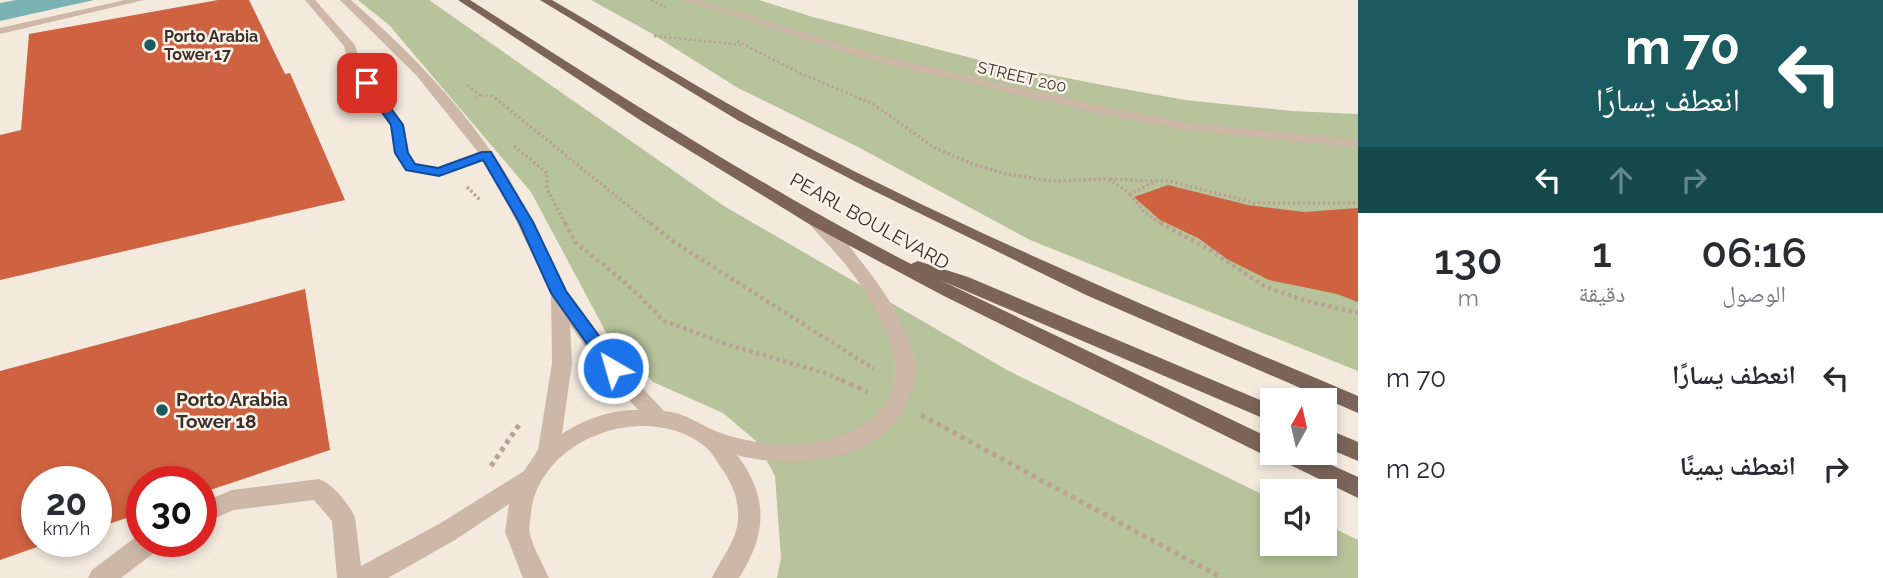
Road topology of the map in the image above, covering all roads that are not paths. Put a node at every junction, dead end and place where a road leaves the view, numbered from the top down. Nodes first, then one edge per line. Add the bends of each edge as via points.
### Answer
1 (139, 0) edge
2 (310, 0) edge
3 (345, 0) edge
4 (463, 0) edge
5 (545, 0) edge
6 (688, 0) edge
7 (0, 30) edge
8 (1358, 144) edge
9 (486, 155) junction
10 (815, 221) junction
11 (878, 253) junction
12 (559, 293) junction
13 (1358, 405) edge
14 (1260, 409) edge
15 (657, 417) junction
16 (714, 440) junction
17 (1337, 442) edge
18 (1260, 443) edge
19 (549, 452) junction
20 (1358, 452) edge
21 (1311, 466) edge
22 (528, 479) junction
23 (1358, 488) edge
24 (217, 507) edge
25 (129, 557) edge
26 (743, 567) edge
27 (101, 578) edge
28 (350, 578) edge
29 (364, 578) edge
30 (536, 578) edge
31 (725, 578) edge

1 - 7 street
2 - 9 street via 349,46 356,69 397,125 401,153 411,167 439,172
3 - 9 street via 441,95
4 - 10 main road, PEARL BOULEVARD
5 - 13 main road, PEARL BOULEVARD via 744,118 869,183 1092,290
6 - 8 street, STREET 200 via 878,59 1092,108 1186,126
9 - 12 street via 526,222
10 - 11 main road, PEARL BOULEVARD
10 - 16 street via 844,250 876,294 904,357 907,373 900,397 883,422 836,447 776,454
11 - 14 main road via 962,281
11 - 18 main road, PEARL BOULEVARD via 948,292
12 - 15 street via 600,352
12 - 19 street via 562,363
15 - 16 street via 687,425
15 - 19 street via 599,422
16 - 26 street via 735,463 747,491 750,523
17 - 20 main road
19 - 22 street
21 - 23 main road
22 - 29 street via 447,532
22 - 30 street via 519,506 517,536
24 - 28 street via 232,500 318,489 343,517
25 - 27 street
26 - 31 street

